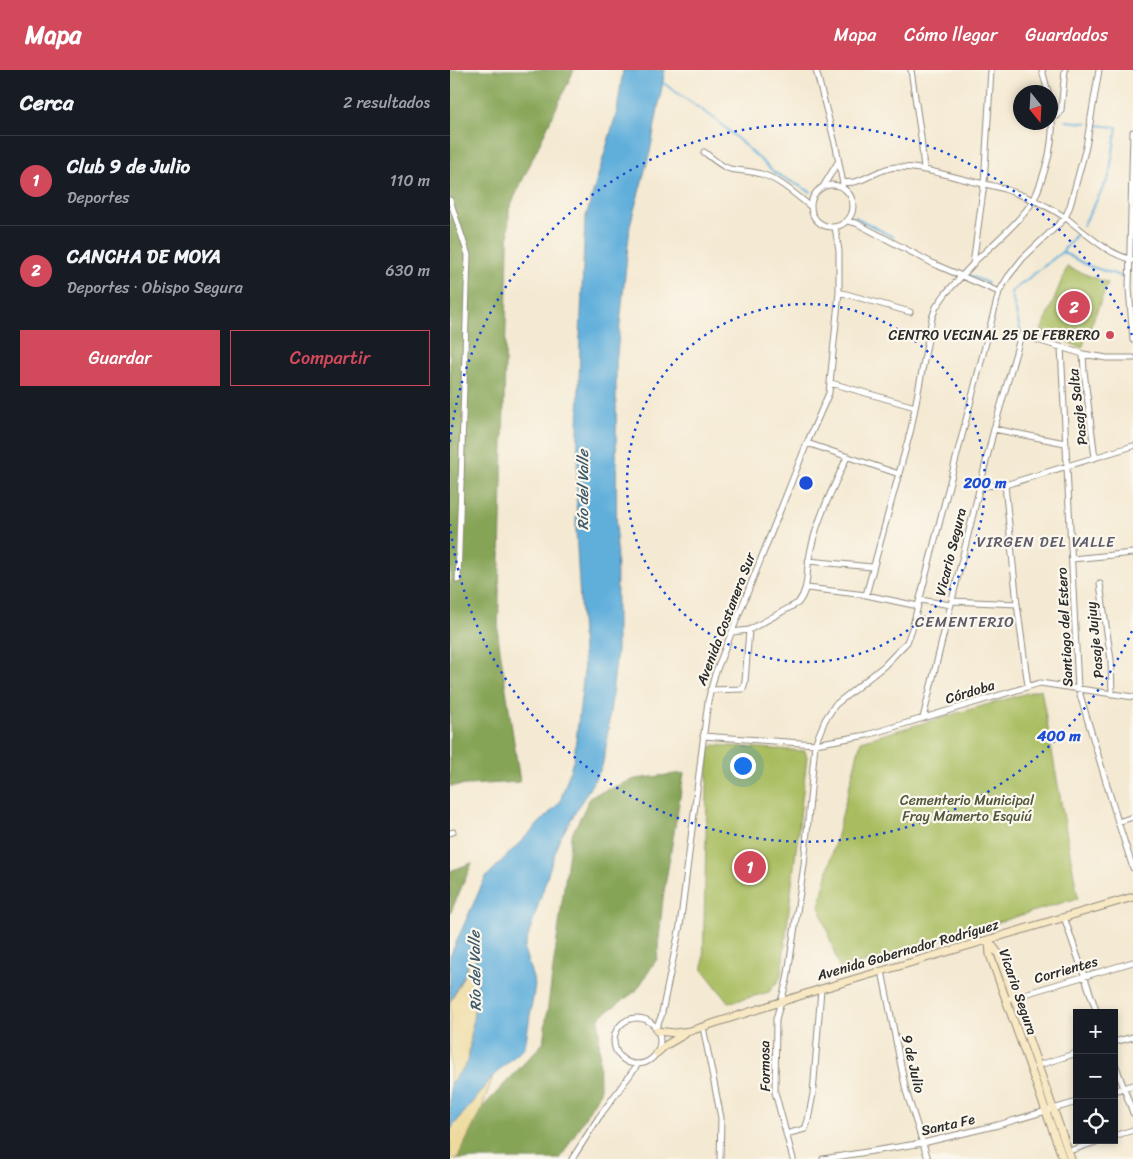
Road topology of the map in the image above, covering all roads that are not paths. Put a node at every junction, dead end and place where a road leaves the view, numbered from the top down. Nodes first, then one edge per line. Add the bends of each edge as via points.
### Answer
1 (816, 70) edge
2 (911, 70) edge
3 (991, 70) edge
4 (1042, 70) edge
5 (1065, 70) edge
6 (1099, 70) edge
7 (1046, 85) edge
8 (1058, 114) edge
9 (1053, 130) edge
10 (1133, 132) edge
11 (704, 152) dead end
12 (838, 162) junction
13 (924, 170) junction
14 (842, 182) junction
15 (984, 184) junction
16 (824, 185) junction
17 (845, 189) junction
18 (450, 200) edge
19 (1034, 200) junction
20 (810, 206) junction
21 (1065, 218) junction
22 (847, 221) junction
23 (835, 227) junction
24 (1132, 260) edge
25 (973, 264) junction
26 (960, 276) junction
27 (1131, 277) edge
28 (839, 292) junction
29 (999, 292) junction
30 (910, 312) dead end
31 (1133, 340) edge
32 (1061, 347) junction
33 (1083, 354) junction
34 (1133, 358) edge
35 (831, 382) junction
36 (915, 407) junction
37 (994, 429) junction
38 (807, 443) junction
39 (1065, 443) junction
40 (1133, 446) edge
41 (847, 457) junction
42 (1095, 458) junction
43 (1067, 468) junction
44 (899, 474) junction
45 (1005, 485) junction
46 (981, 486) junction
47 (1133, 553) edge
48 (1072, 559) junction
49 (808, 561) junction
50 (872, 566) junction
51 (458, 580) dead end
52 (1100, 584) dead end
53 (807, 588) junction
54 (866, 595) junction
55 (920, 600) junction
56 (951, 603) junction
57 (1017, 604) junction
58 (918, 606) junction
59 (749, 630) junction
60 (732, 632) junction
61 (1028, 686) junction
62 (1078, 688) junction
63 (710, 690) junction
64 (1112, 694) junction
65 (1133, 697) edge
66 (923, 718) junction
67 (703, 736) junction
68 (816, 744) junction
69 (1133, 817) edge
70 (1118, 822) junction
71 (1133, 868) edge
72 (1133, 897) edge
73 (1064, 917) junction
74 (988, 940) junction
75 (1133, 962) edge
76 (882, 971) junction
77 (1085, 976) junction
78 (821, 988) junction
79 (1010, 998) junction
80 (781, 1001) junction
81 (1096, 1009) edge
82 (703, 1027) junction
83 (657, 1029) junction
84 (690, 1031) junction
85 (1133, 1036) edge
86 (1118, 1041) edge
87 (657, 1053) junction
88 (1074, 1054) edge
89 (638, 1064) junction
90 (1034, 1066) junction
91 (1118, 1072) edge
92 (1133, 1086) edge
93 (1124, 1088) junction
94 (1118, 1090) edge
95 (1073, 1103) edge
96 (1050, 1110) junction
97 (1133, 1113) edge
98 (1133, 1130) edge
99 (786, 1134) junction
100 (1118, 1135) edge
101 (923, 1143) junction
102 (1090, 1144) edge
103 (1069, 1151) junction
104 (572, 1159) edge
105 (720, 1159) edge
106 (793, 1159) edge
107 (822, 1159) edge
108 (928, 1159) edge
109 (1063, 1159) edge
110 (1072, 1159) edge

1 - 12 street
2 - 13 street
3 - 15 street
4 - 7 street
5 - 8 street
6 - 21 street via 1086,147 1074,197
9 - 19 street
10 - 24 street
11 - 20 street via 722,166 768,176
12 - 14 street
12 - 16 street
13 - 14 street via 886,168 854,183
13 - 15 street
14 - 17 street
15 - 19 street
15 - 25 street
16 - 17 street via 833,184
16 - 20 street via 814,194
17 - 22 street via 853,204
18 - 51 street via 468,255
19 - 21 street
19 - 25 street
20 - 23 street via 818,222
21 - 24 street via 1097,242
21 - 29 street, Formosa via 1023,258
22 - 23 street
22 - 26 street via 856,222
23 - 28 street, Avenida Costanera Sur via 839,251
24 - 27 street
25 - 26 street
26 - 29 street
26 - 36 street via 936,307
27 - 31 street via 1129,305
28 - 30 street
28 - 35 street, Avenida Costanera Sur
29 - 55 street, Formosa
32 - 33 street
32 - 37 street, Vicario Segura via 1021,335
32 - 39 street, Santiago del Estero
33 - 34 street
33 - 42 street, Pasaje Salta
35 - 36 street
35 - 38 street, Avenida Costanera Sur via 827,400
36 - 44 street
37 - 39 street
37 - 46 street, Vicario Segura
38 - 41 street
38 - 60 street, Avenida Costanera Sur
39 - 43 street, Santiago del Estero
40 - 42 street
41 - 44 street
41 - 49 street via 817,523
42 - 43 street
43 - 45 street
43 - 48 street, Santiago del Estero
44 - 50 street
45 - 46 street
45 - 57 street
46 - 56 street, Vicario Segura
47 - 48 street
48 - 62 street, Santiago del Estero
49 - 50 street
49 - 53 street
50 - 54 street
52 - 64 street, Pasaje Jujuy via 1111,660
53 - 54 street
53 - 59 street via 798,603
54 - 58 street
55 - 56 street
55 - 58 street, Formosa
56 - 57 street
56 - 66 street, Vicario Segura
57 - 61 street
58 - 68 street, Formosa via 907,642 884,666 834,705
59 - 60 street
59 - 63 street via 742,689
60 - 63 street, Avenida Costanera Sur
61 - 62 street, Córdoba via 1040,683
61 - 66 street, Córdoba
62 - 64 street, Córdoba
62 - 70 street, Santiago del Estero
63 - 67 street, Avenida Costanera Sur
64 - 65 street, Córdoba
66 - 68 street, Córdoba via 867,735
67 - 68 street, Córdoba
67 - 83 street, Avenida Costanera Sur via 680,926
68 - 80 street, Formosa via 804,865
69 - 70 street
70 - 71 street, Santiago del Estero
72 - 73 street, Avenida Gobernador Rodríguez
73 - 74 street, Avenida Gobernador Rodríguez
73 - 77 street
74 - 76 street, Avenida Gobernador Rodríguez
74 - 79 street, Vicario Segura via 990,955
75 - 77 street, Corrientes
76 - 78 street, Avenida Gobernador Rodríguez
76 - 101 street, 9 de Julio via 901,1069
77 - 79 street, Corrientes
77 - 81 street
78 - 80 street, Avenida Gobernador Rodríguez
78 - 99 street via 808,1120 805,1128
79 - 90 street, Vicario Segura
80 - 82 street, Avenida Gobernador Rodríguez
80 - 99 street, Formosa via 776,1019 775,1092
82 - 84 street, Avenida Gobernador Rodríguez
82 - 105 street via 721,1118
83 - 84 street, Avenida Gobernador Rodríguez via 675,1033
83 - 87 street via 660,1041
83 - 89 street via 636,1018 623,1023 617,1031 614,1040 618,1053 628,1062
84 - 87 street, Avenida Gobernador Rodríguez
85 - 86 street
87 - 89 street
88 - 90 street
89 - 104 street
90 - 96 street, Vicario Segura
91 - 93 street
92 - 93 street
93 - 94 street
93 - 97 street
95 - 96 street, Santa Fe
96 - 101 street, Santa Fe
96 - 103 street, Vicario Segura
96 - 109 street, Vicario Segura
98 - 100 street
99 - 106 street, Formosa
101 - 107 street, Santa Fe
101 - 108 street, 9 de Julio
102 - 103 street
103 - 110 street, Vicario Segura

